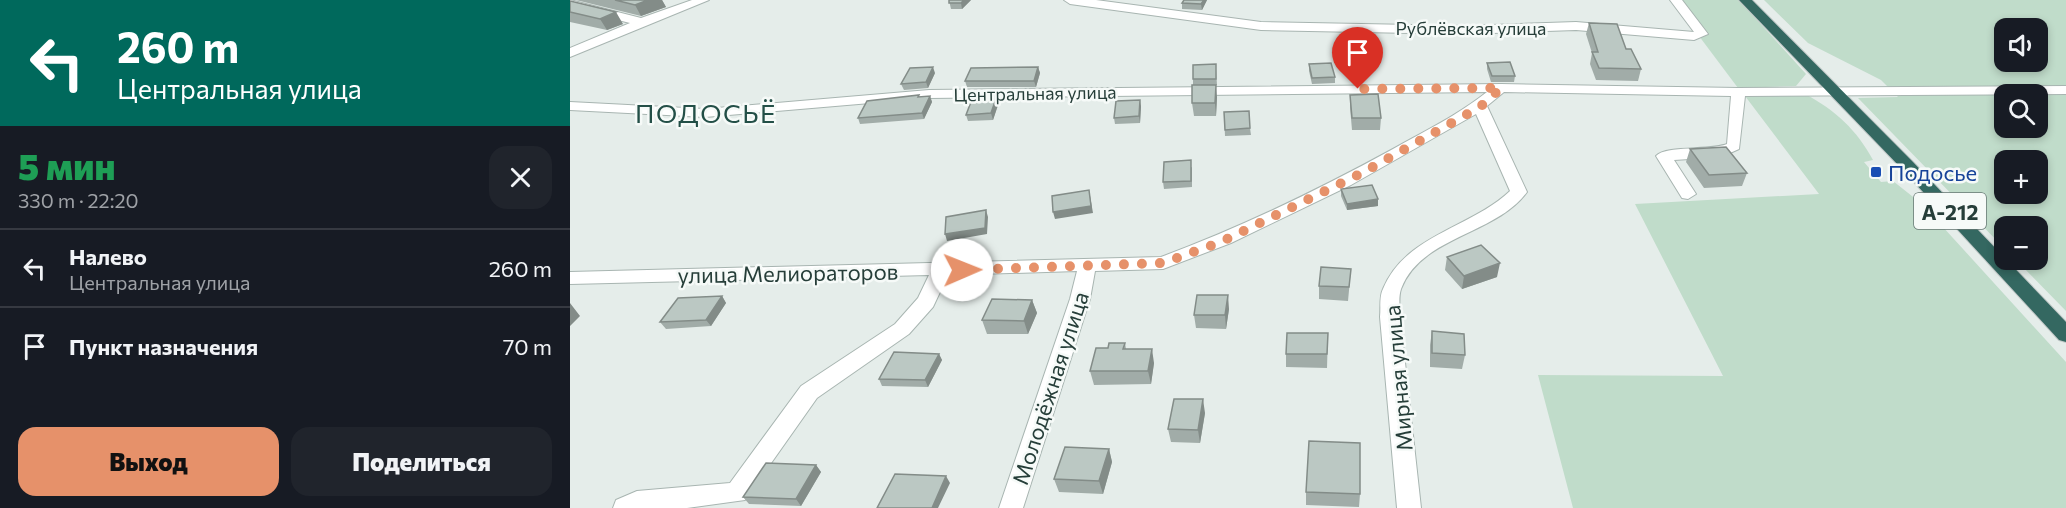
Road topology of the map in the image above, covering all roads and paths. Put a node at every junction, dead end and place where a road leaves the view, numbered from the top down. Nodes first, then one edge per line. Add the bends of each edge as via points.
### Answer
1 (703, 0) edge
2 (1070, 0) edge
3 (1676, 0) edge
4 (1745, 0) edge
5 (570, 4) edge
6 (642, 22) junction
7 (570, 53) edge
8 (1501, 88) junction
9 (2066, 90) edge
10 (1832, 91) junction
11 (1738, 92) junction
12 (570, 106) edge
13 (1480, 107) junction
14 (1688, 194) dead end
15 (1087, 267) junction
16 (941, 270) junction
17 (570, 278) edge
18 (2066, 334) edge
19 (625, 508) edge
20 (1011, 508) edge
21 (1409, 508) edge

1 - 6 street
2 - 3 street, Рублёвская улица via 1261,26 1465,30 1576,27 1702,34
4 - 10 highway, А-212
5 - 6 street
6 - 7 street
8 - 11 street, Центральная улица
8 - 12 street, Центральная улица via 929,94 705,113
8 - 13 street, улица Мелиораторов
9 - 10 street, Центральная улица
10 - 11 street, Центральная улица
10 - 18 highway, А-212
11 - 14 street via 1734,146 1721,152 1664,156
13 - 15 street, улица Мелиораторов via 1364,172 1221,242 1163,263
13 - 21 street, Мирная улица via 1519,192 1509,204 1436,242 1404,270 1391,291 1390,317
15 - 16 street, улица Мелиораторов
15 - 20 street, Молодёжная улица
16 - 17 street, улица Мелиораторов
16 - 19 street via 926,302 902,329 809,392 737,493 637,502

